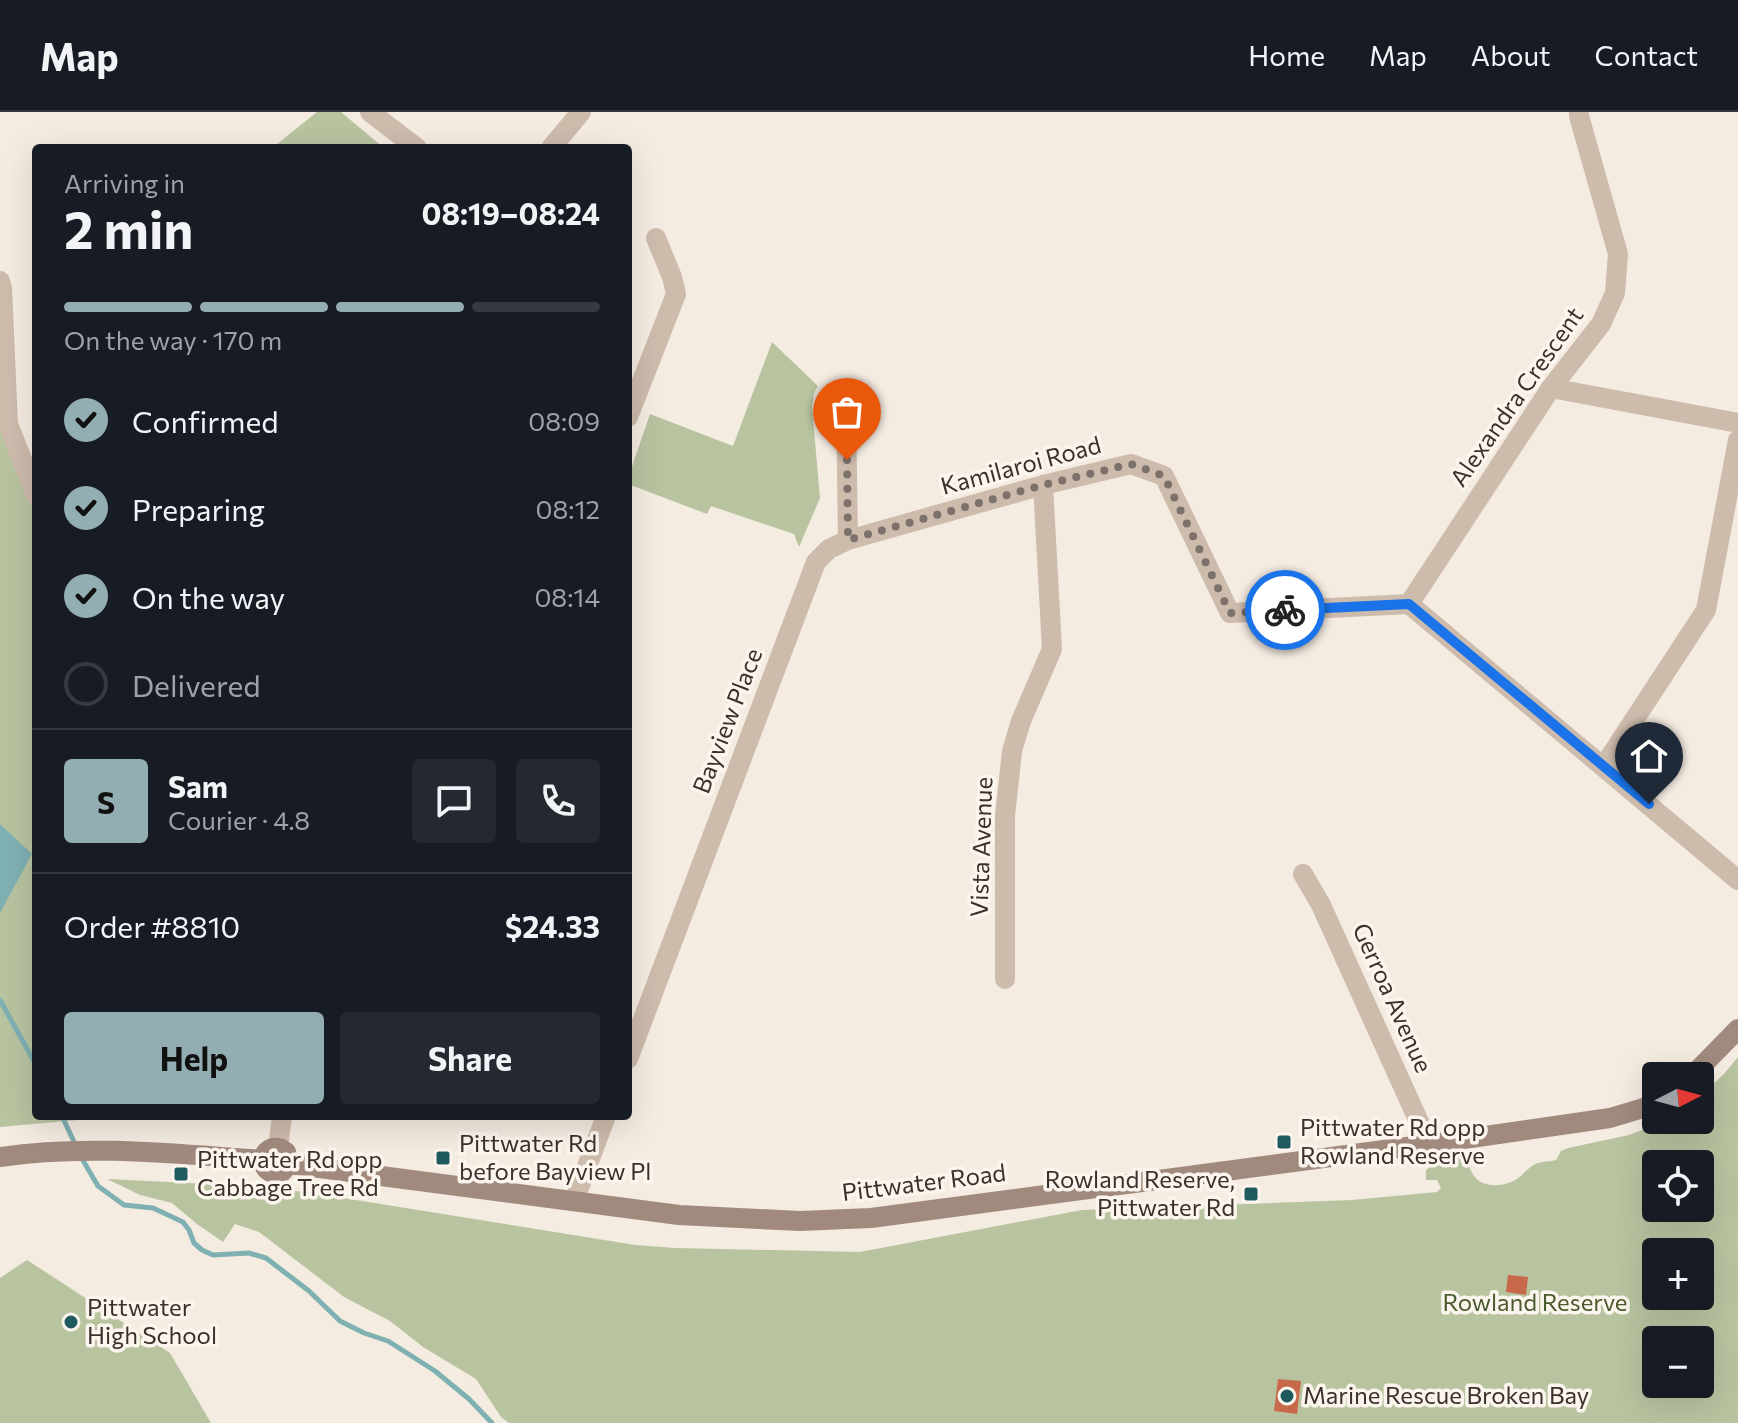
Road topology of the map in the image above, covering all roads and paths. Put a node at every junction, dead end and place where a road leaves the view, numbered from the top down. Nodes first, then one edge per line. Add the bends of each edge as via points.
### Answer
1 (370, 112) edge
2 (581, 112) edge
3 (1579, 112) edge
4 (412, 144) edge
5 (554, 144) edge
6 (656, 238) dead end
7 (0, 281) edge
8 (1551, 388) junction
9 (632, 407) edge
10 (846, 407) dead end
11 (1738, 423) edge
12 (1738, 440) edge
13 (32, 485) edge
14 (1043, 485) junction
15 (848, 540) junction
16 (1409, 604) junction
17 (1604, 766) junction
18 (1303, 874) dead end
19 (1738, 880) edge
20 (1005, 979) dead end
21 (1738, 1029) edge
22 (632, 1048) edge
23 (1706, 1062) edge
24 (1642, 1108) edge
25 (282, 1120) edge
26 (604, 1120) edge
27 (1429, 1144) junction
28 (10, 1155) edge
29 (277, 1157) junction
30 (574, 1201) junction

1 - 4 street
2 - 5 street
3 - 8 street, Alexandra Crescent via 1618,254 1615,293 1601,324
6 - 9 street via 676,294
7 - 13 street via 8,424
8 - 11 street
8 - 16 street, Alexandra Crescent
10 - 15 street
12 - 17 street via 1706,610
14 - 15 street, Kamilaroi Road
14 - 16 street, Kamilaroi Road via 1131,464 1164,476 1230,613
14 - 20 street, Vista Avenue via 1052,649 1012,751 1005,816
15 - 22 street, Bayview Place via 816,562
16 - 17 street
17 - 19 street
18 - 27 street, Gerroa Avenue
21 - 23 main road
24 - 27 main road, Pittwater Road via 1610,1118
25 - 29 street
26 - 30 street
27 - 30 main road, Pittwater Road via 837,1220 679,1215
28 - 29 main road, Pittwater Road via 115,1150
29 - 30 main road, Pittwater Road

